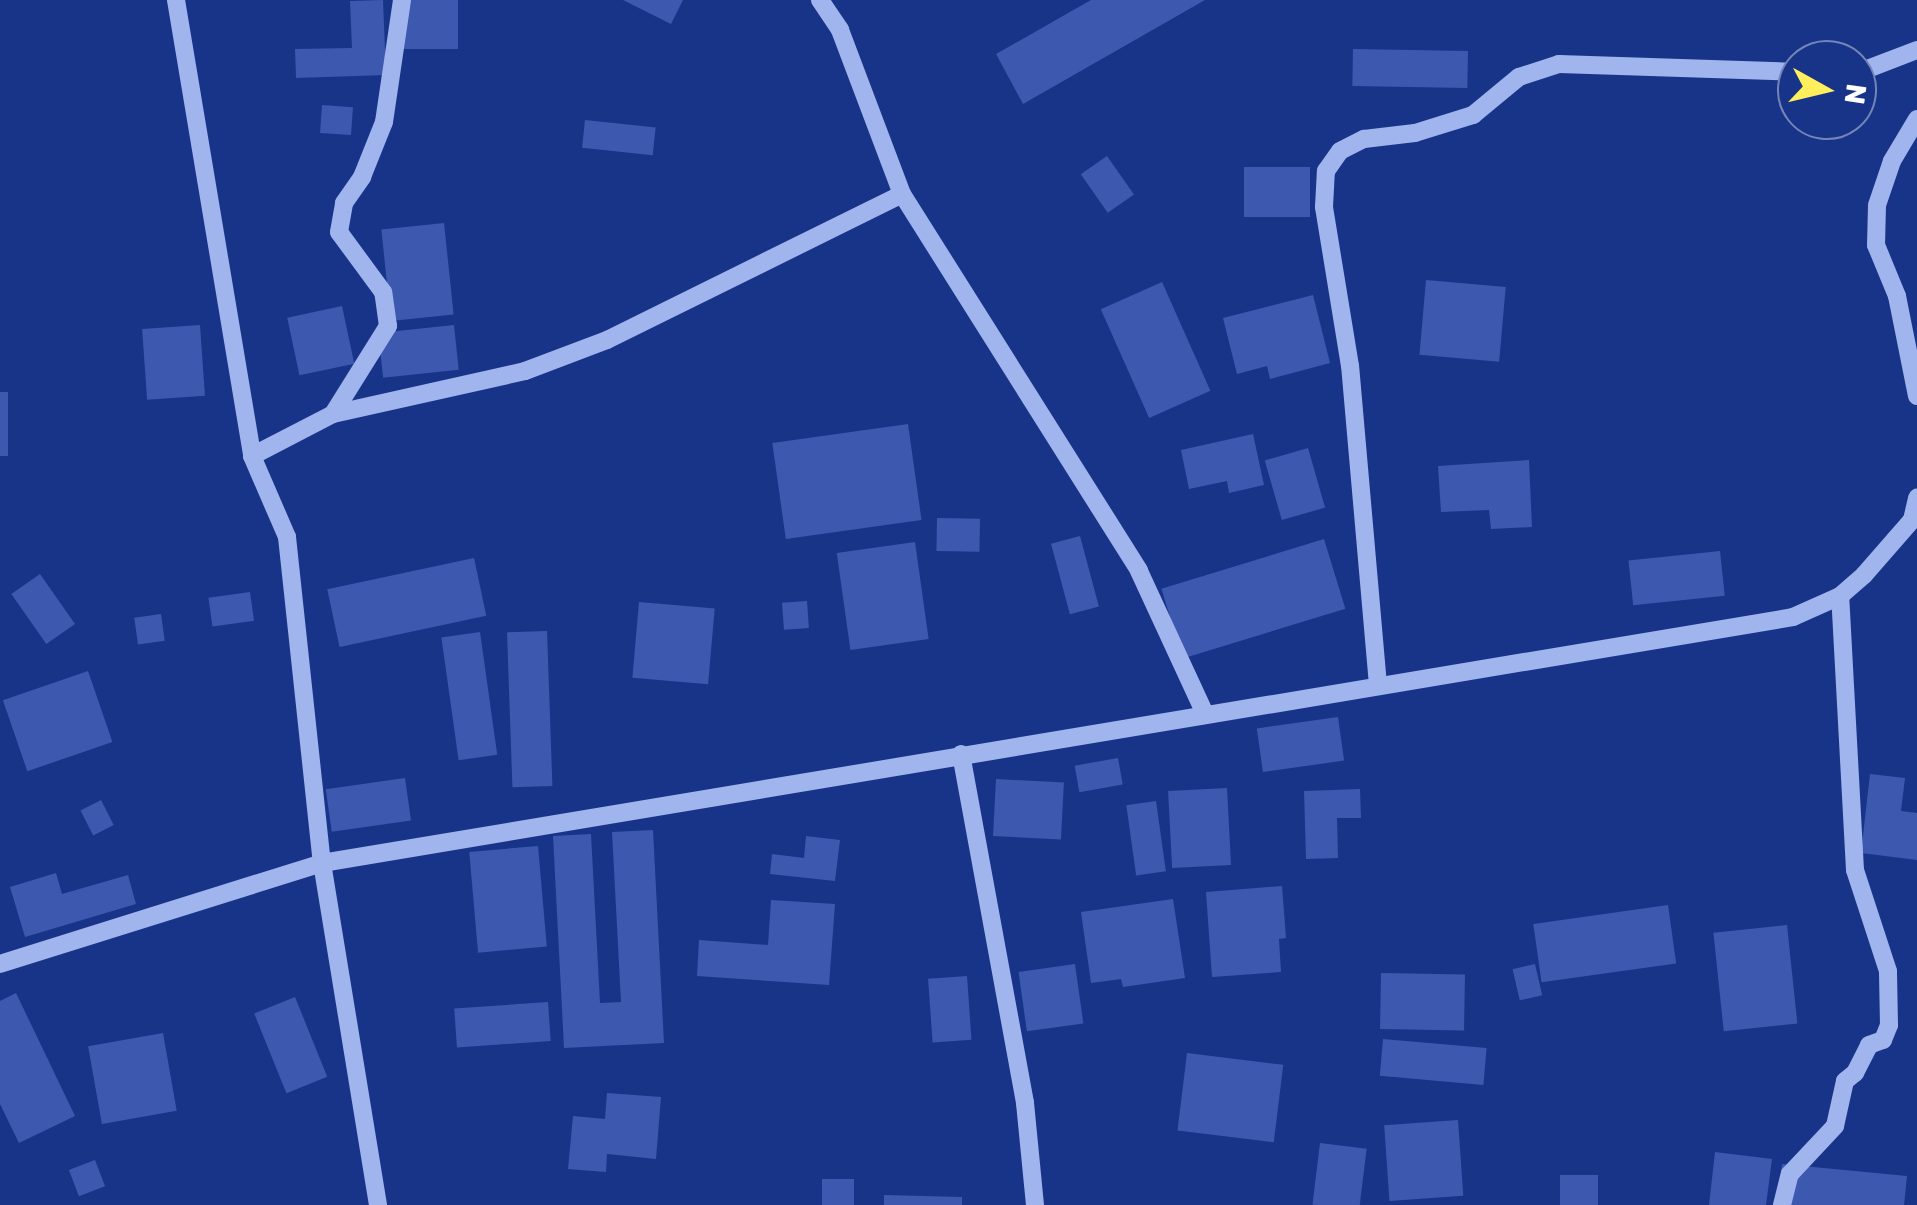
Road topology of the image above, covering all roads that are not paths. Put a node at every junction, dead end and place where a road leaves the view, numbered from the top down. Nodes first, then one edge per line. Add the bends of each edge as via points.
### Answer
1 (176, 0) edge
2 (402, 0) edge
3 (820, 0) edge
4 (1917, 50) edge
5 (1877, 65) edge
6 (1777, 71) edge
7 (1917, 120) edge
8 (902, 194) junction
9 (1917, 396) edge
10 (333, 414) junction
11 (252, 456) junction
12 (1917, 498) edge
13 (1840, 596) junction
14 (1378, 685) junction
15 (1206, 714) junction
16 (962, 754) junction
17 (322, 863) junction
18 (0, 964) edge
19 (378, 1205) edge
20 (1035, 1205) edge
21 (1782, 1205) edge

1 - 11 street
2 - 10 street via 384,122 344,203 339,232 383,292 388,326
3 - 8 street via 840,30
4 - 5 street
6 - 14 street via 1559,64 1519,77 1473,115 1415,133 1364,139 1340,151 1326,171 1324,208 1350,366
7 - 9 street via 1877,206 1876,246 1897,296
8 - 10 street via 525,371
8 - 15 street via 1139,571
10 - 11 street
11 - 17 street via 287,537
12 - 13 street via 1912,520
13 - 14 street via 1794,617
13 - 21 street via 1856,870 1888,971 1889,1025 1845,1081 1835,1126 1790,1174
14 - 15 street
15 - 16 street
16 - 17 street
16 - 20 street via 1025,1103
17 - 18 street
17 - 19 street

